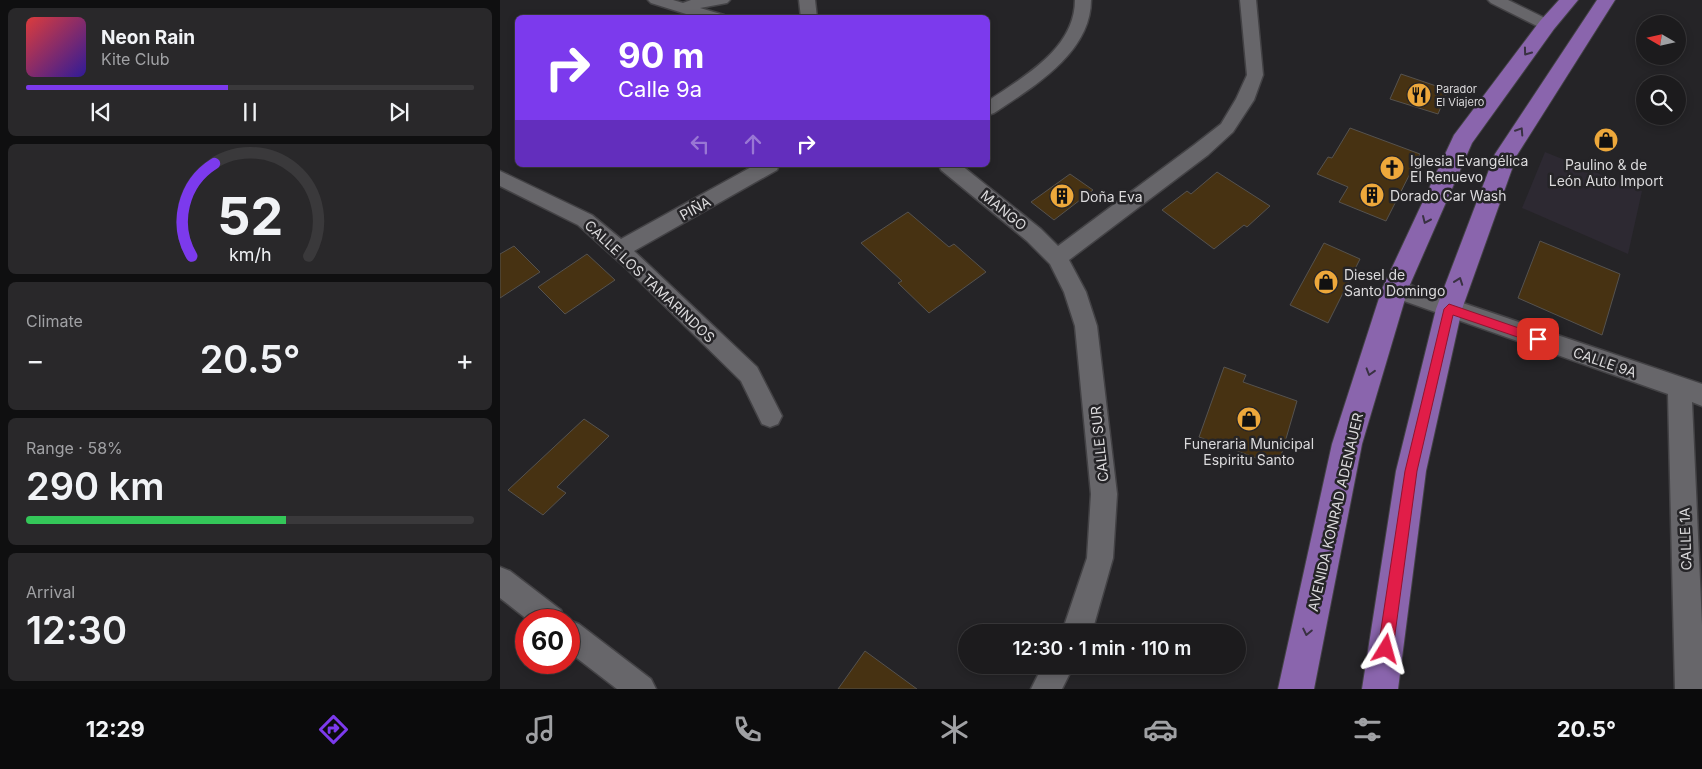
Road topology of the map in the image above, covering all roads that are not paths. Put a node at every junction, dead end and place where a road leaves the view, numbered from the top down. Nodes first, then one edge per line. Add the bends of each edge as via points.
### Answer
1 (722, 0) edge
2 (807, 0) edge
3 (1083, 0) edge
4 (1248, 0) edge
5 (1496, 0) edge
6 (1568, 0) edge
7 (1606, 0) edge
8 (660, 1) edge
9 (708, 15) edge
10 (809, 15) edge
11 (1547, 25) junction
12 (990, 108) edge
13 (766, 167) edge
14 (950, 167) edge
15 (500, 178) edge
16 (619, 250) junction
17 (1057, 258) junction
18 (1396, 289) junction
19 (1449, 309) junction
20 (1691, 392) edge
21 (770, 416) dead end
22 (500, 582) edge
23 (536, 609) edge
24 (1080, 624) edge
25 (580, 642) edge
26 (1054, 674) edge
27 (641, 689) edge
28 (1046, 689) edge
29 (1296, 689) edge
30 (1380, 689) edge
31 (1690, 689) edge

1 - 8 street via 689,5
2 - 10 street
3 - 12 street via 1081,20 1051,63
4 - 17 street via 1254,75 1245,100 1227,128
5 - 11 street
6 - 11 main road, AVENIDA KONRAD ADENAUER
19 -> 7 main road via 1506,154
8 - 9 street
11 -> 18 main road, AVENIDA KONRAD ADENAUER via 1462,141
13 - 16 street, PIÑA
14 - 17 street, MANGO via 1034,235
15 - 16 street, CALLE LOS TAMARINDOS via 585,220
16 - 21 street, CALLE LOS TAMARINDOS via 749,374
17 - 24 street, CALLE SUR via 1075,292 1086,326 1104,494 1100,558
18 - 19 street, CALLE 9A
18 -> 29 main road, AVENIDA KONRAD ADENAUER via 1348,444
19 - 20 street, CALLE 9A
19 - 30 main road via 1411,471
20 - 31 street, CALLE 1A
22 - 23 street
25 - 27 street
26 - 28 street

